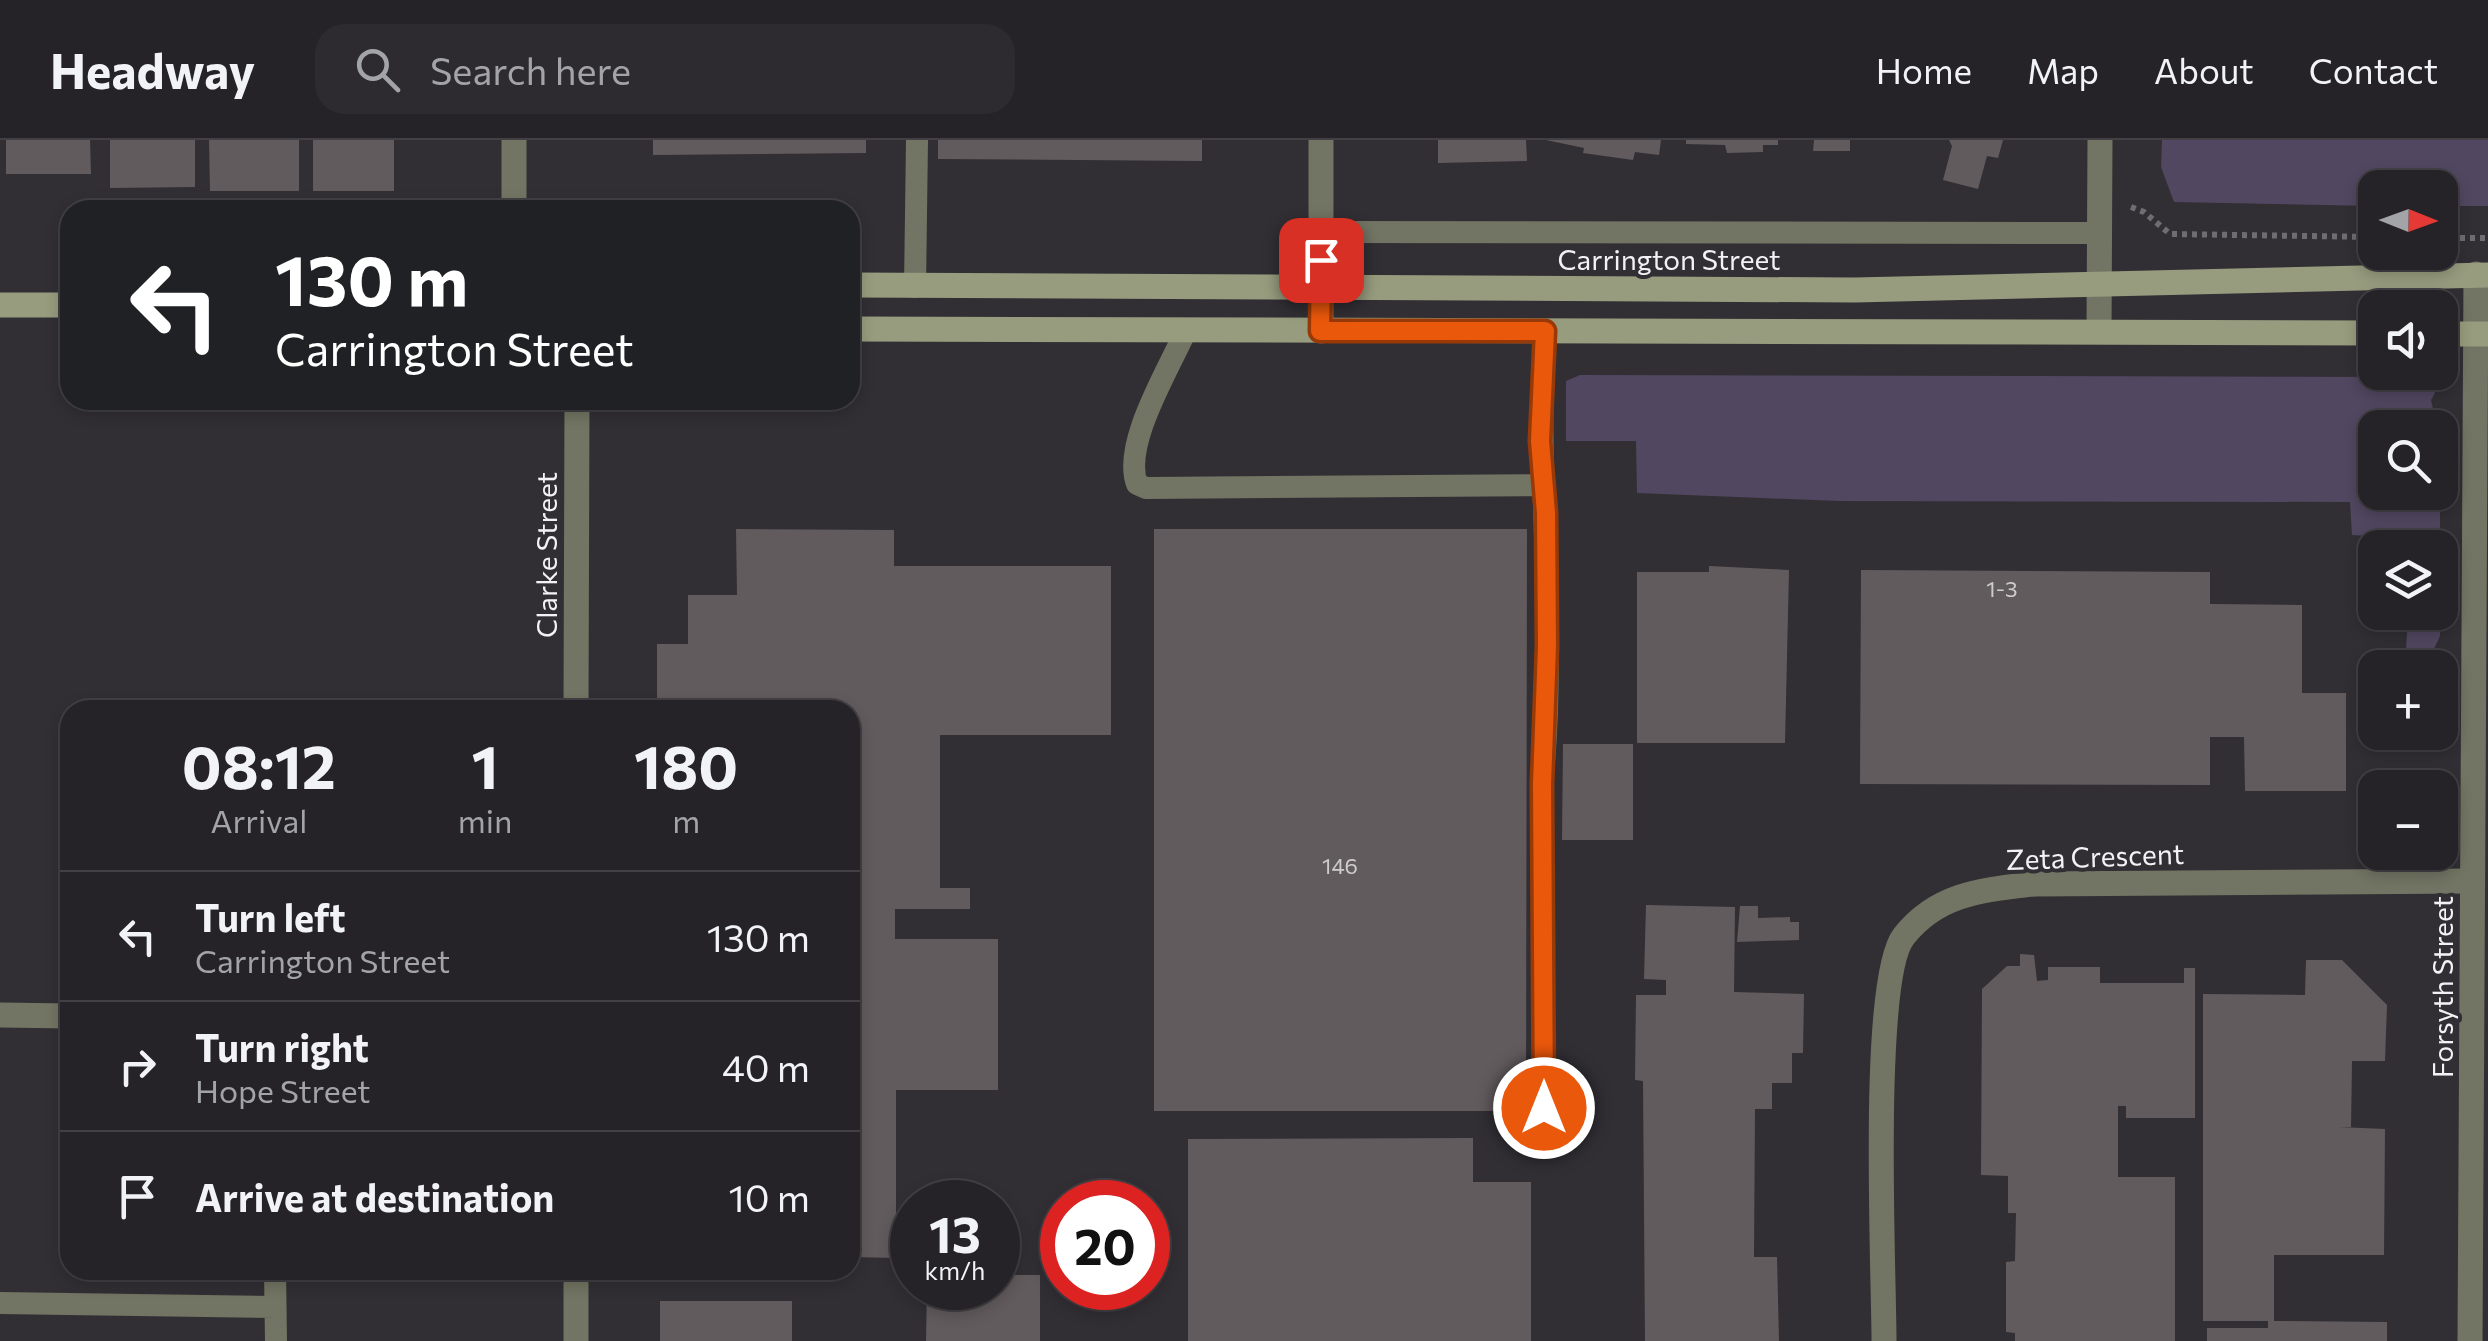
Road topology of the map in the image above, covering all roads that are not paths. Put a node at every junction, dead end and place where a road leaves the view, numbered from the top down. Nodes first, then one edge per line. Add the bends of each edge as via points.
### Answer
1 (514, 140) edge
2 (917, 140) edge
3 (1321, 140) edge
4 (2100, 140) edge
5 (514, 200) edge
6 (2100, 220) junction
7 (1321, 232) junction
8 (2482, 274) edge
9 (860, 285) edge
10 (2100, 286) junction
11 (915, 287) junction
12 (1321, 287) junction
13 (0, 305) edge
14 (60, 305) edge
15 (860, 329) edge
16 (1186, 330) junction
17 (1320, 331) junction
18 (1545, 331) junction
19 (2099, 331) junction
20 (2358, 333) edge
21 (2482, 334) edge
22 (577, 410) edge
23 (1544, 485) junction
24 (1546, 600) junction
25 (1526, 619) dead end
26 (576, 700) edge
27 (2472, 882) junction
28 (0, 1015) edge
29 (60, 1016) edge
30 (1544, 1108) dead end
31 (275, 1280) edge
32 (576, 1280) edge
33 (0, 1303) edge
34 (275, 1306) junction
35 (276, 1341) edge
36 (576, 1341) edge
37 (1884, 1341) edge
38 (2470, 1341) edge

1 - 5 street
2 - 11 lane
3 - 7 street
4 - 6 street
6 - 7 lane
6 - 10 street
7 - 12 street
8 - 10 main road, Carrington Street
8 - 21 street, Forsyth Street
9 - 11 main road, Carrington Street
10 - 12 main road, Carrington Street
10 - 19 street
11 - 12 main road, Carrington Street
12 - 17 street
13 - 14 main road
15 - 16 main road
16 - 17 main road
16 - 23 lane via 1134,451 1137,484 1146,488
17 - 18 main road
18 - 19 main road
18 - 23 lane
19 - 20 main road
21 - 27 street, Forsyth Street
22 - 26 street, Clarke Street
23 - 24 lane
24 - 25 lane
24 - 30 lane
27 - 37 street, Zeta Crescent via 2034,884 1938,902 1901,939 1884,1014
27 - 38 street, Forsyth Street
28 - 29 street
31 - 34 lane
32 - 36 street
33 - 34 lane
34 - 35 lane

